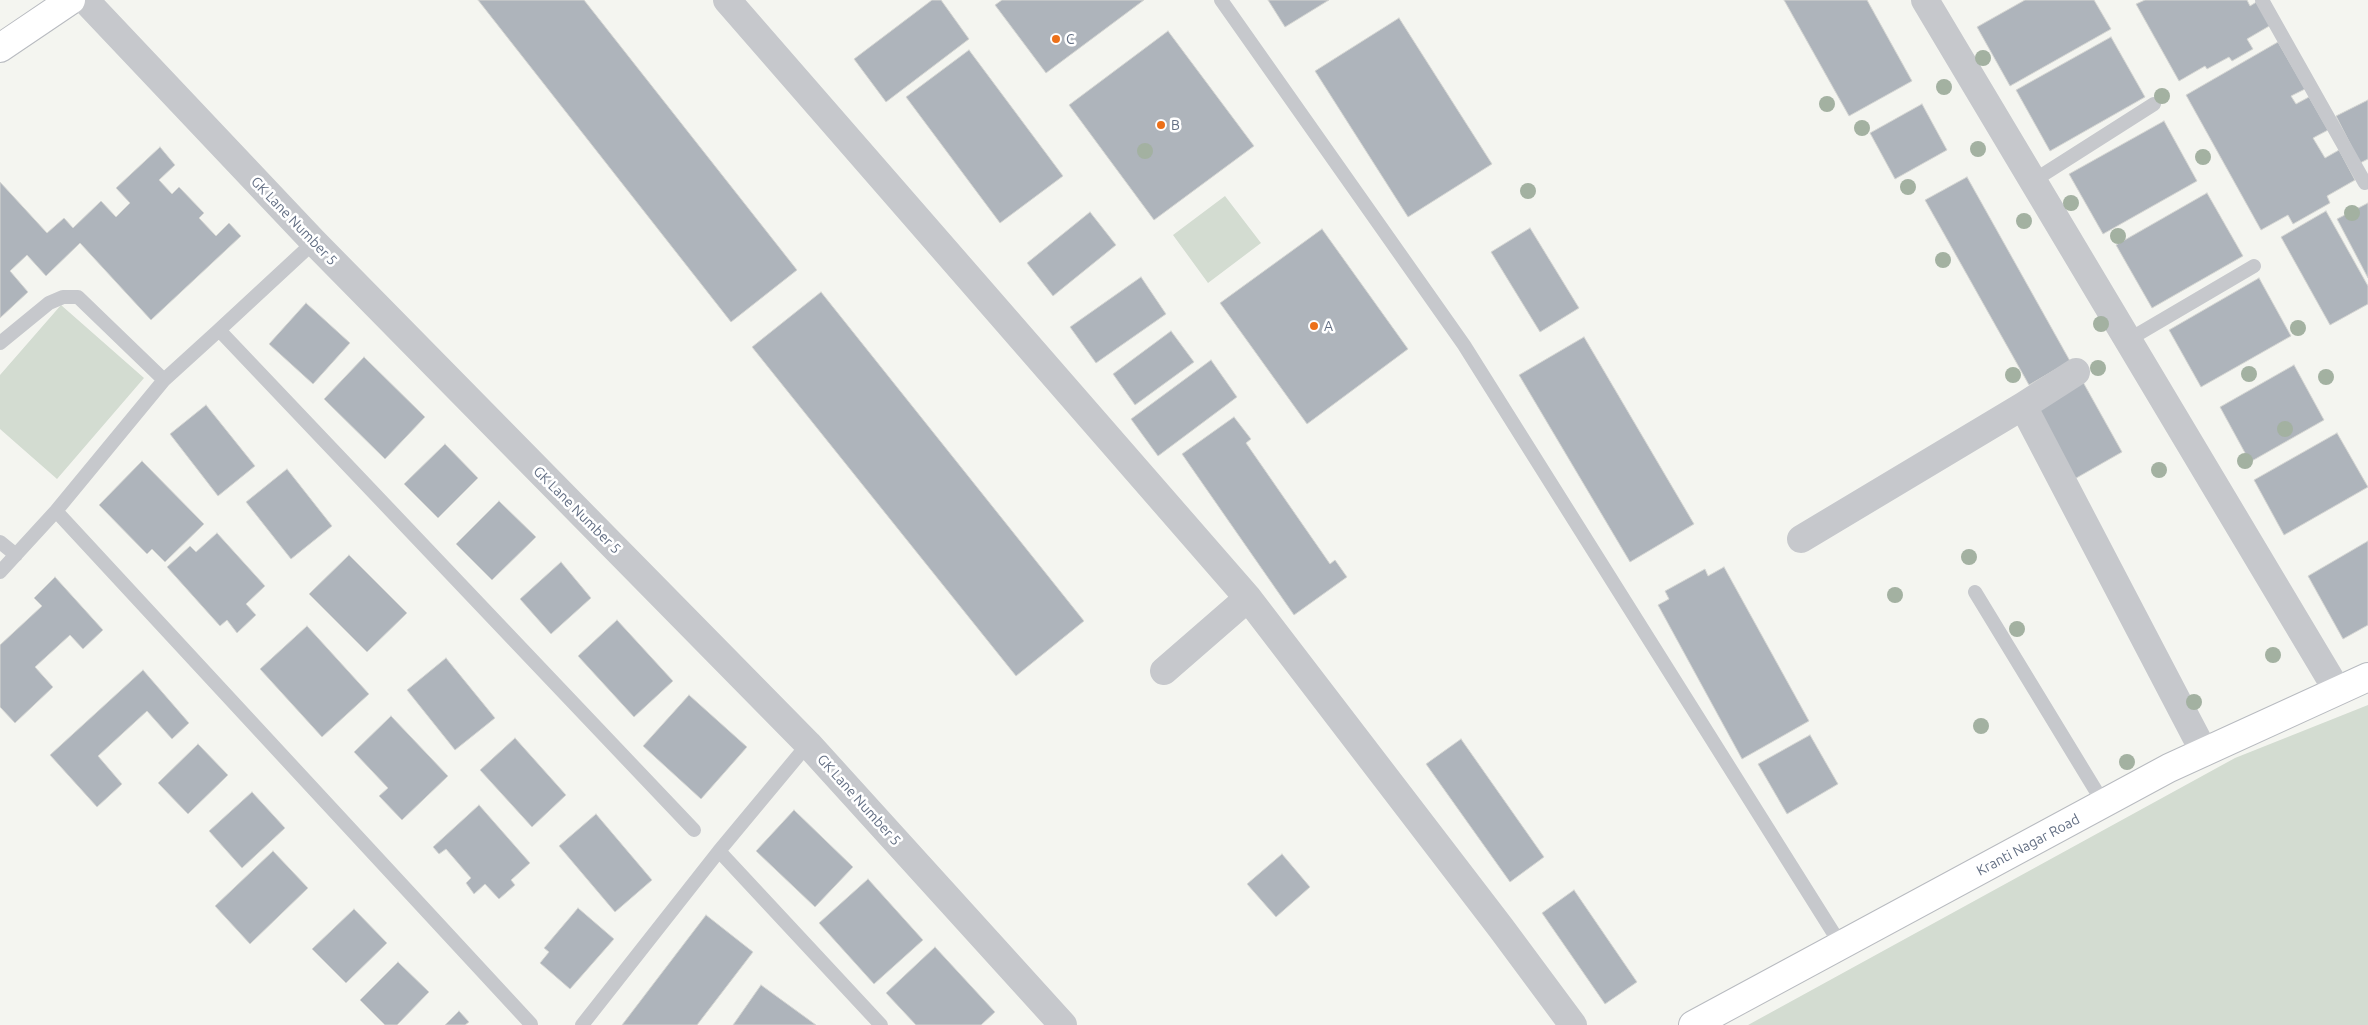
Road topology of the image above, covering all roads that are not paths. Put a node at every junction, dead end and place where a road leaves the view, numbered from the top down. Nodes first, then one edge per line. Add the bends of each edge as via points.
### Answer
1 (71, 0) edge
2 (85, 0) edge
3 (727, 0) edge
4 (1221, 0) edge
5 (1925, 0) edge
6 (2262, 0) edge
7 (0, 48) edge
8 (2154, 104) dead end
9 (2033, 181) junction
10 (2368, 181) edge
11 (314, 242) junction
12 (2254, 266) dead end
13 (218, 330) junction
14 (2128, 340) junction
15 (0, 343) edge
16 (2076, 372) dead end
17 (164, 380) junction
18 (2022, 406) junction
19 (56, 511) junction
20 (1801, 539) dead end
21 (0, 542) edge
22 (16, 555) junction
23 (0, 572) edge
24 (1975, 592) dead end
25 (1248, 598) junction
26 (1164, 671) dead end
27 (2368, 677) edge
28 (2337, 690) junction
29 (808, 744) junction
30 (2204, 752) junction
31 (2104, 804) junction
32 (694, 830) dead end
33 (719, 851) junction
34 (1841, 945) junction
35 (531, 1024) edge
36 (582, 1025) edge
37 (880, 1025) edge
38 (1063, 1025) edge
39 (1573, 1025) edge
40 (1693, 1025) edge

1 - 7 street
2 - 11 street, GK Lane Number 5
3 - 25 street
4 - 34 lane via 1464,345
5 - 9 street
6 - 10 lane via 2365,183
8 - 9 lane
9 - 14 street
11 - 13 lane
11 - 29 street, GK Lane Number 5
12 - 14 lane
13 - 17 lane
13 - 32 lane
14 - 28 street
15 - 17 lane via 49,303 64,297 78,297
16 - 18 street
17 - 19 lane
18 - 20 street
18 - 30 street
19 - 22 lane
19 - 35 lane
21 - 22 lane
22 - 23 lane
24 - 31 lane
25 - 26 street
25 - 39 street
27 - 28 street, Kranti Nagar Road
28 - 30 street, Kranti Nagar Road
29 - 33 lane
29 - 38 street, GK Lane Number 5
30 - 31 street, Kranti Nagar Road
31 - 34 street, Kranti Nagar Road
33 - 36 lane
33 - 37 lane
34 - 40 street, Kranti Nagar Road

